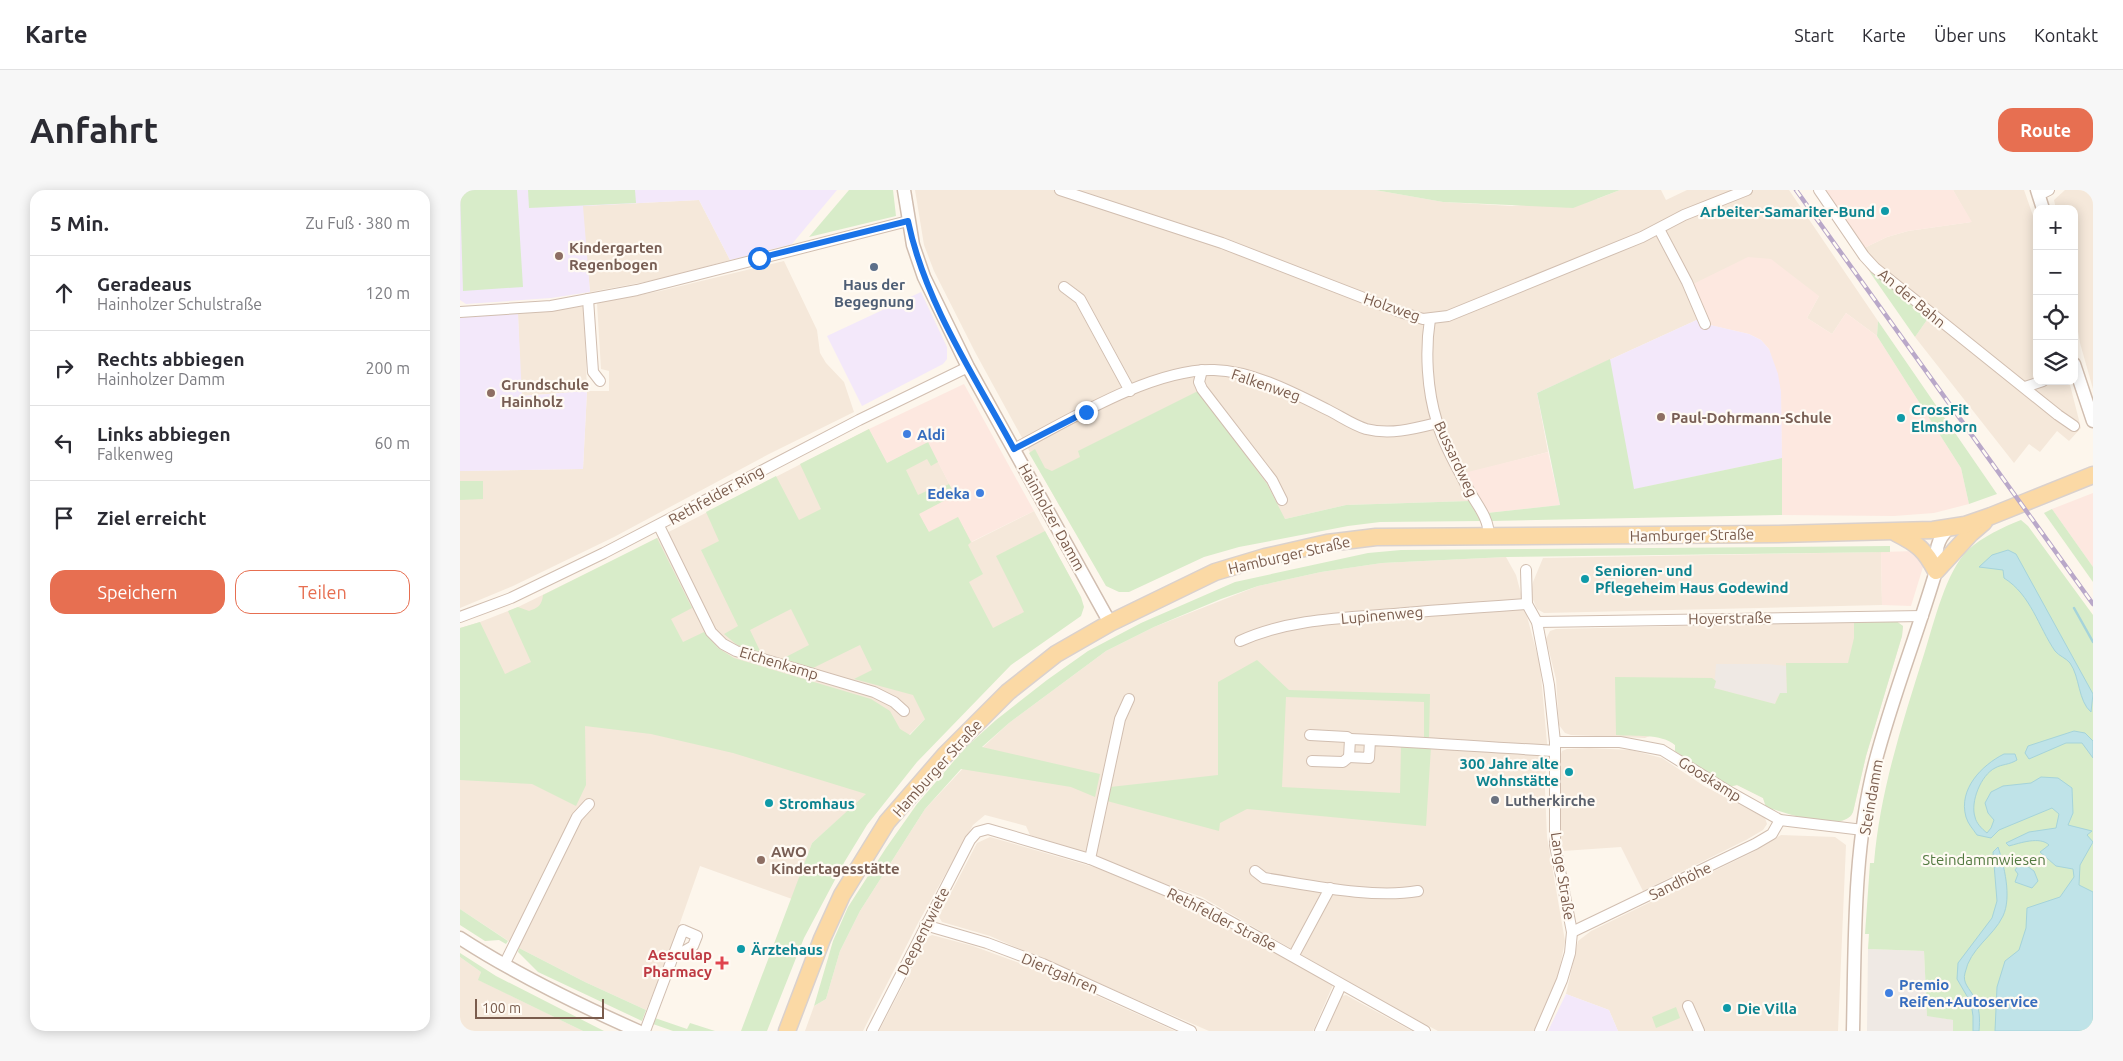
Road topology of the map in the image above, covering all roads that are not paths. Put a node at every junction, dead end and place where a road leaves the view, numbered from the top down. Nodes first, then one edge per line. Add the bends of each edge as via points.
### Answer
1 (904, 190) edge
2 (1060, 190) edge
3 (1748, 190) edge
4 (1819, 190) edge
5 (2041, 192) edge
6 (2043, 205) edge
7 (908, 221) junction
8 (1659, 229) junction
9 (1064, 287) dead end
10 (588, 299) junction
11 (460, 312) edge
12 (1430, 319) junction
13 (1706, 324) dead end
14 (968, 366) junction
15 (1202, 370) junction
16 (2078, 376) edge
17 (600, 381) dead end
18 (2033, 384) edge
19 (2025, 387) junction
20 (1130, 391) junction
21 (2093, 421) edge
22 (1437, 423) junction
23 (2074, 426) dead end
24 (1014, 449) junction
25 (2093, 475) edge
26 (1282, 500) dead end
27 (1992, 516) junction
28 (659, 526) junction
29 (1941, 531) junction
30 (1894, 532) junction
31 (1490, 537) junction
32 (1526, 570) dead end
33 (1936, 571) junction
34 (1527, 604) junction
35 (1922, 616) junction
36 (460, 617) edge
37 (1537, 622) junction
38 (1110, 623) junction
39 (1240, 641) dead end
40 (1129, 699) dead end
41 (904, 711) dead end
42 (1310, 734) dead end
43 (1350, 739) junction
44 (1370, 740) junction
45 (1555, 746) junction
46 (1349, 757) junction
47 (1312, 761) dead end
48 (589, 804) dead end
49 (1780, 820) junction
50 (1863, 830) junction
51 (977, 832) joint
52 (1090, 859) junction
53 (1255, 871) dead end
54 (1330, 888) junction
55 (1418, 891) dead end
56 (925, 925) junction
57 (1572, 932) junction
58 (460, 938) edge
59 (1294, 956) junction
60 (674, 957) dead end
61 (504, 965) junction
62 (1342, 985) junction
63 (1688, 1006) dead end
64 (638, 1031) edge
65 (645, 1031) edge
66 (787, 1031) edge
67 (872, 1031) edge
68 (1191, 1031) edge
69 (1320, 1031) edge
70 (1425, 1031) edge
71 (1540, 1031) edge
72 (1699, 1031) edge
73 (1853, 1031) edge

1 - 7 street, Hainholzer Damm
2 - 12 street, Holzweg via 1222,242 1400,312
3 - 8 street, Holzweg via 1684,215
4 - 19 street, An der Bahn via 1875,268
5 - 6 street
7 - 10 street via 662,284
7 - 14 street, Hainholzer Damm via 924,277
8 - 12 street, Holzweg via 1448,316
8 - 13 street
9 - 20 street via 1080,300
10 - 11 street via 551,306
10 - 17 street via 593,372
12 - 22 street, Bussardweg via 1427,346
14 - 24 street, Hainholzer Damm
14 - 28 street, Rethfelder Ring via 767,467
15 - 20 street, Falkenweg via 1156,379
15 - 22 street, Falkenweg via 1227,371 1273,384 1365,428 1392,431
15 - 26 street via 1199,382 1202,389 1272,480
16 - 21 street
18 - 19 street
19 - 23 street, An der Bahn
20 - 24 street, Falkenweg
22 - 31 street, Bussardweg via 1486,518
24 - 38 street, Hainholzer Damm
25 - 27 main road, Hamburger Straße
27 - 29 main road, Hamburger Straße
27 - 33 main road via 1970,534
28 - 36 street, Rethfelder Ring via 511,598
28 - 41 street, Eichenkamp via 711,632 723,644 736,651 874,692
29 - 30 main road, Hamburger Straße
29 - 33 street, Steindamm via 1948,548 1946,558
30 - 31 main road, Hamburger Straße
30 - 33 main road via 1926,552
31 - 38 main road, Hamburger Straße via 1367,538 1265,557 1215,572
32 - 34 street, Lange Straße
33 - 35 street, Steindamm
34 - 37 street, Lange Straße
34 - 39 street, Lupinenweg via 1356,616 1264,630
35 - 37 street, Hoyerstraße
35 - 50 street, Steindamm via 1875,763
37 - 45 street, Lange Straße
38 - 66 main road, Hamburger Straße via 1056,654 1008,692 897,809 842,895
40 - 52 street via 1120,719
42 - 43 street, Gooskamp via 1347,736
43 - 44 street, Gooskamp
43 - 46 street
44 - 45 street, Gooskamp
44 - 46 street via 1369,758
45 - 49 street, Gooskamp via 1620,742 1662,750
45 - 57 street, Lange Straße via 1555,845
46 - 47 street via 1343,762
48 - 61 street via 577,817
49 - 50 street, Gooskamp
49 - 57 street, Sandhöhe via 1772,834 1755,844
50 - 73 street, Steindamm
51 - 52 street, Rethfelder Straße via 988,829
51 - 56 street, Deepentwiete
52 - 59 street, Rethfelder Straße via 1201,905
53 - 54 street via 1264,878
54 - 55 street via 1400,894
54 - 59 street
56 - 67 street, Deepentwiete
56 - 68 street, Diertgahren via 1043,964
57 - 71 street, Lange Straße via 1562,980
58 - 61 street
59 - 62 street, Rethfelder Straße
60 - 65 street
61 - 64 street via 572,1002
62 - 69 street
62 - 70 street, Rethfelder Straße
63 - 72 street

